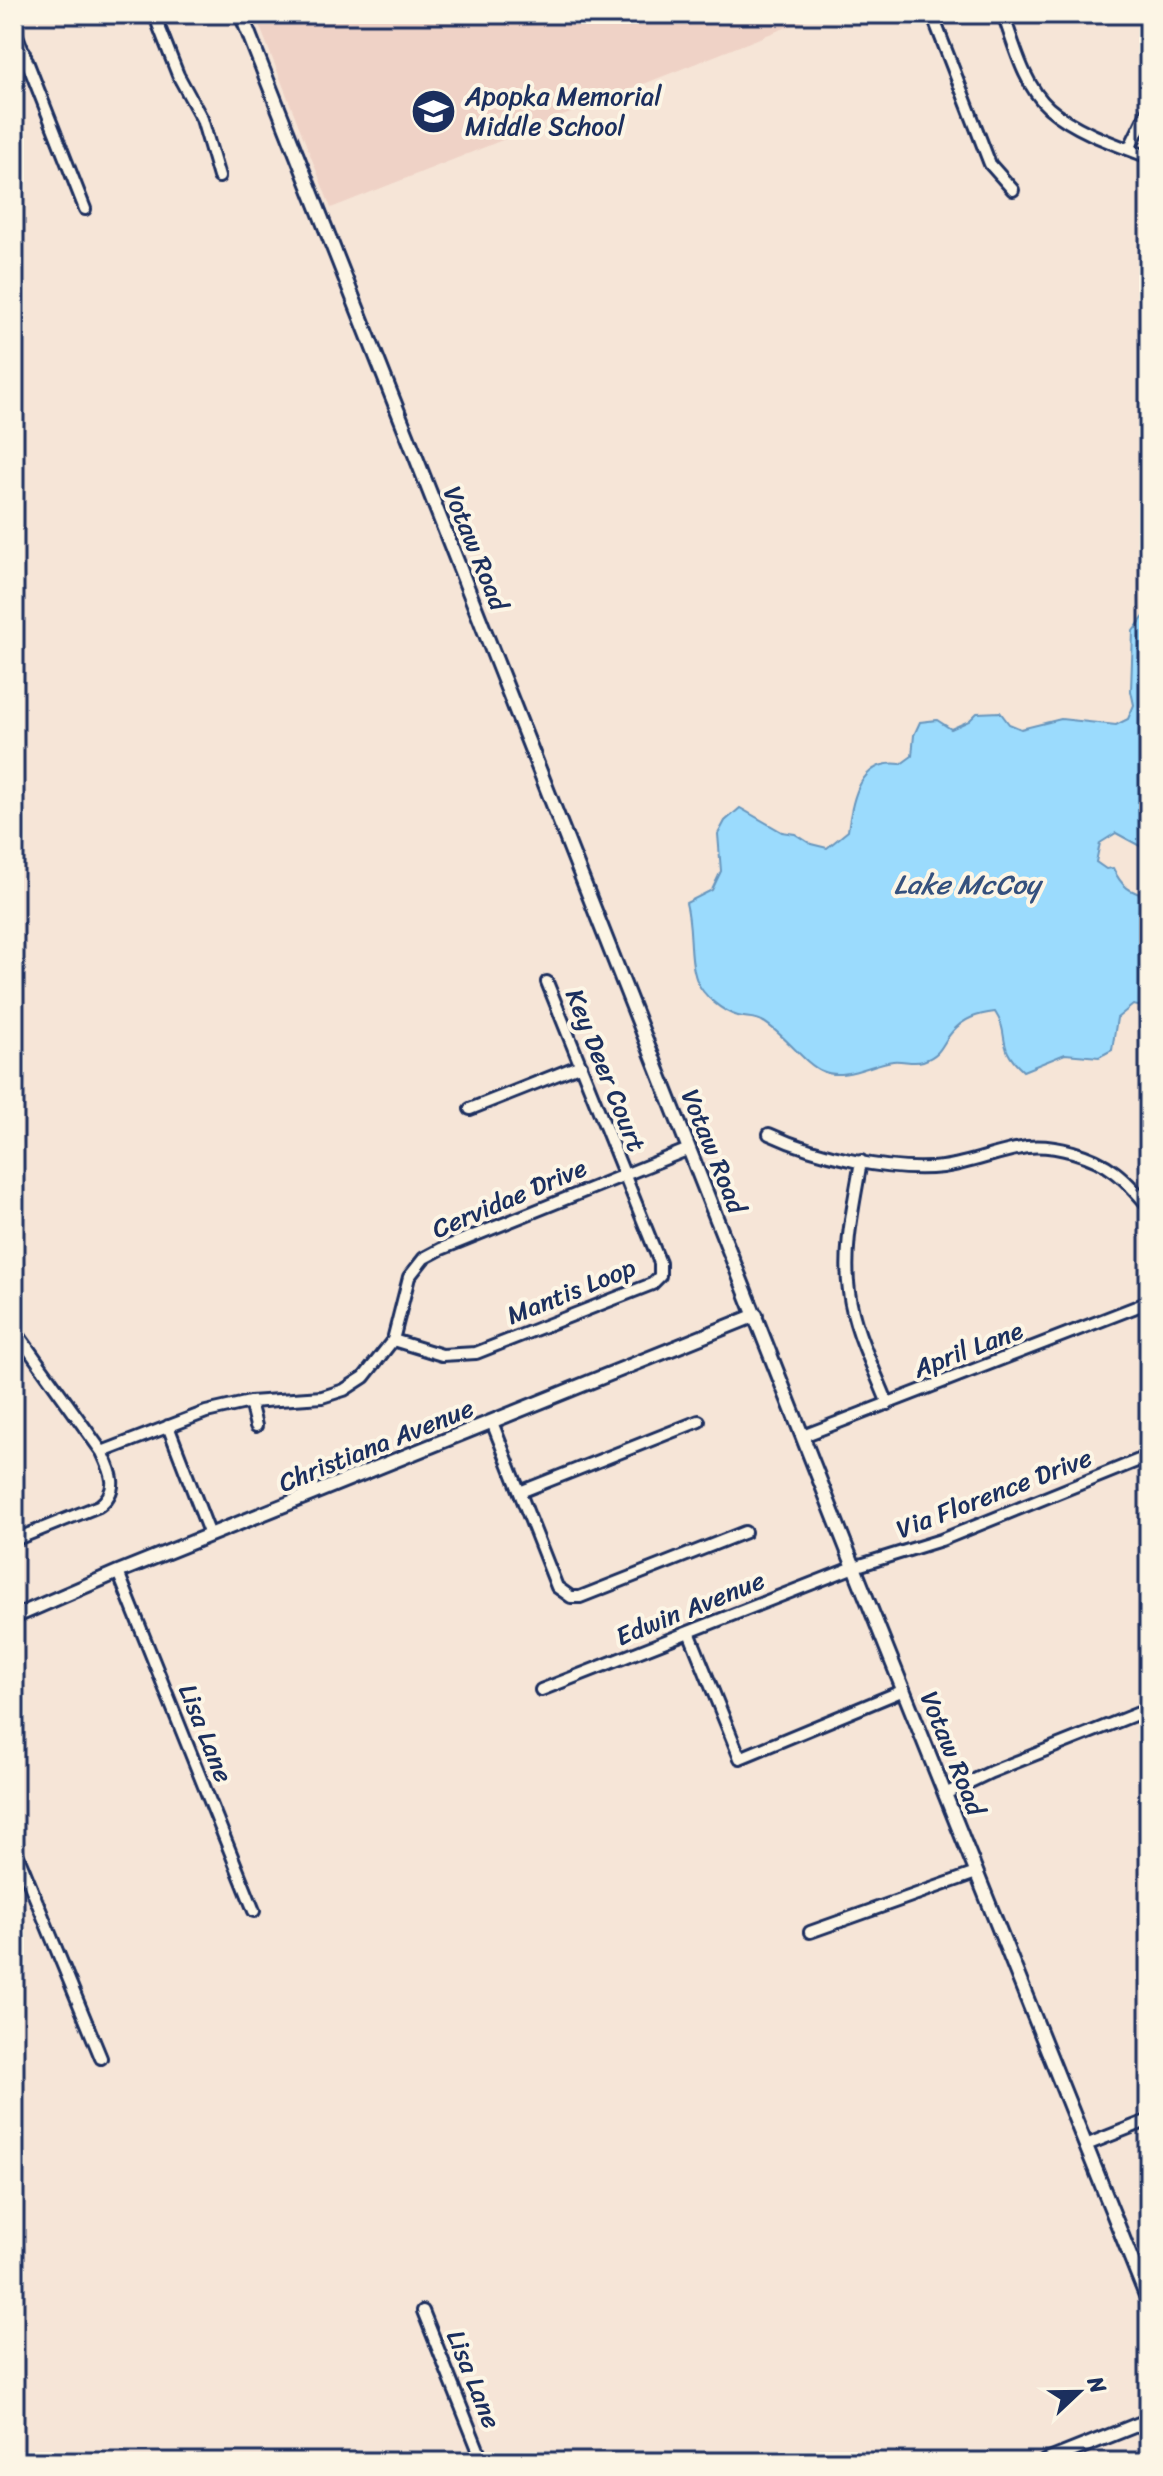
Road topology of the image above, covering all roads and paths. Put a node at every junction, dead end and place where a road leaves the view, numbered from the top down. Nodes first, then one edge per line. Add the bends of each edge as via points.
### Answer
1 (166, 14) edge
2 (241, 14) edge
3 (932, 14) edge
4 (1003, 14) edge
5 (1145, 14) edge
6 (154, 16) edge
7 (1149, 25) edge
8 (14, 28) edge
9 (1149, 108) edge
10 (1129, 149) junction
11 (1149, 157) edge
12 (219, 177) dead end
13 (1013, 190) dead end
14 (85, 209) dead end
15 (547, 982) dead end
16 (581, 1065) junction
17 (470, 1109) dead end
18 (769, 1134) dead end
19 (689, 1149) junction
20 (861, 1161) junction
21 (625, 1174) junction
22 (1149, 1207) edge
23 (1149, 1302) edge
24 (756, 1315) junction
25 (14, 1329) edge
26 (393, 1340) junction
27 (250, 1402) junction
28 (888, 1404) junction
29 (699, 1421) dead end
30 (492, 1422) junction
31 (168, 1426) junction
32 (256, 1426) dead end
33 (803, 1436) junction
34 (102, 1452) junction
35 (1149, 1456) edge
36 (520, 1492) junction
37 (745, 1532) dead end
38 (210, 1535) junction
39 (14, 1540) edge
40 (854, 1567) junction
41 (118, 1572) junction
42 (14, 1617) edge
43 (689, 1632) junction
44 (541, 1690) dead end
45 (904, 1690) junction
46 (1149, 1709) edge
47 (945, 1794) junction
48 (14, 1846) edge
49 (976, 1873) junction
50 (254, 1911) dead end
51 (810, 1932) dead end
52 (101, 2058) dead end
53 (1149, 2120) edge
54 (1086, 2145) junction
55 (1149, 2303) edge
56 (423, 2311) dead end
57 (1149, 2420) edge
58 (483, 2462) edge
59 (1044, 2462) edge

1 - 6 street
2 - 19 street, Votaw Road
3 - 13 street via 990,164
4 - 10 street via 1027,76 1048,107
5 - 7 street
6 - 12 street via 202,119
8 - 14 street
9 - 10 street
10 - 11 street
15 - 16 street, Key Deer Court
16 - 17 street
16 - 21 street, Key Deer Court
18 - 20 street via 792,1145
19 - 21 street, Cervidae Drive
19 - 24 street, Votaw Road
20 - 22 street via 943,1167 1031,1146 1058,1149 1114,1171
20 - 28 street via 847,1261 849,1293
21 - 26 street, Cervidae Drive via 424,1258 409,1277
21 - 26 street, Mantis Loop via 660,1263 660,1276 652,1284 476,1353 442,1355
23 - 28 street, April Lane
24 - 30 street, Christiana Avenue
24 - 33 street, Votaw Road
25 - 34 street
26 - 27 street, Cervidae Drive via 364,1377 344,1390 322,1397
27 - 31 street, Cervidae Drive
27 - 32 street
28 - 33 street, April Lane
29 - 36 street
30 - 36 street
30 - 38 street, Christiana Avenue
31 - 34 street, Cervidae Drive
31 - 38 street
33 - 40 street, Votaw Road
34 - 39 street via 113,1475 109,1499
35 - 40 street, Via Florence Drive via 941,1540
36 - 37 street via 557,1587 571,1597
38 - 41 street, Christiana Avenue
40 - 43 street, Edwin Avenue
40 - 45 street, Votaw Road
41 - 42 street, Christiana Avenue
41 - 50 street, Lisa Lane
43 - 44 street, Edwin Avenue
43 - 45 street via 740,1758
45 - 47 street, Votaw Road
46 - 47 street
47 - 49 street, Votaw Road
48 - 52 street
49 - 51 street
49 - 54 street, Votaw Road
53 - 54 street
54 - 55 street, Votaw Road
56 - 58 street, Lisa Lane
57 - 59 street

